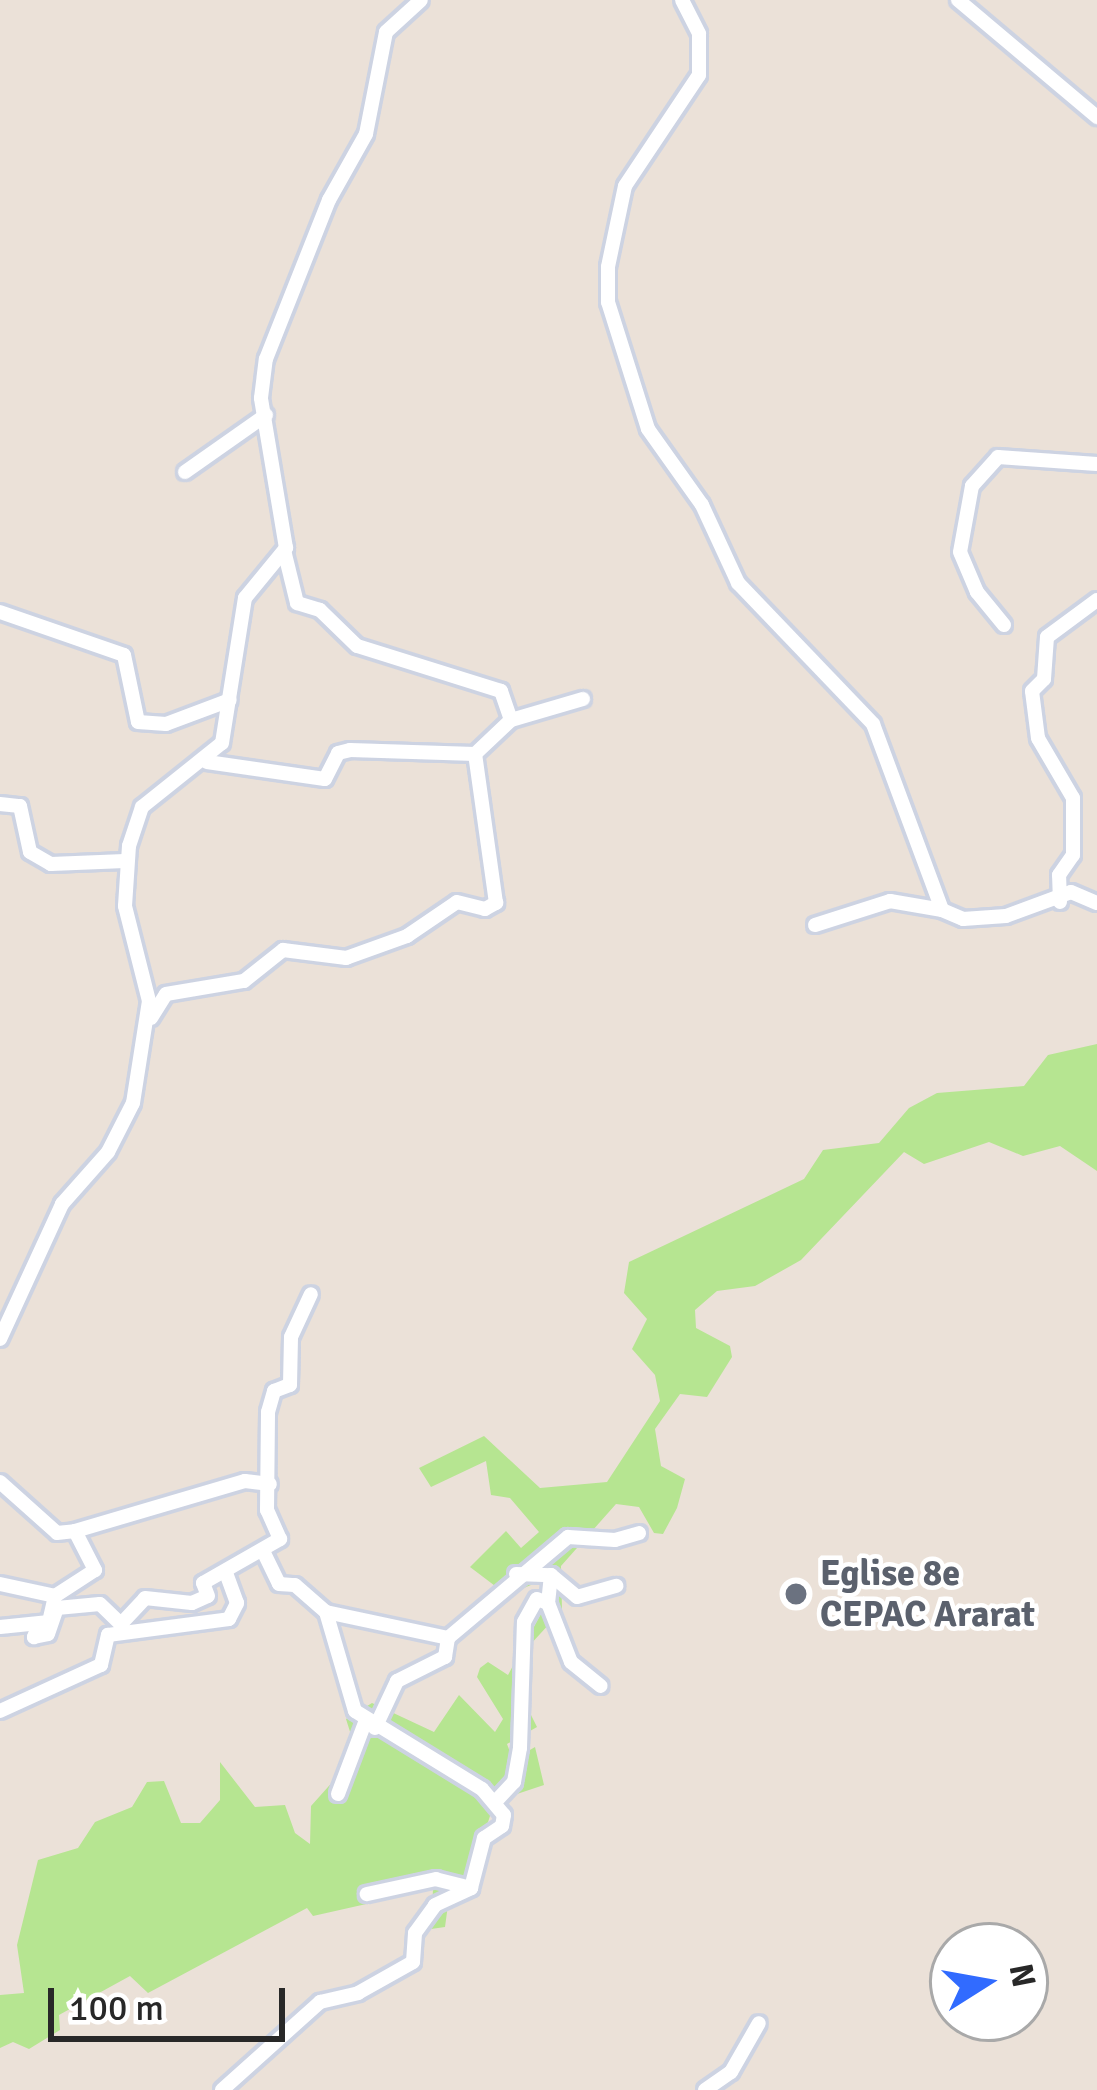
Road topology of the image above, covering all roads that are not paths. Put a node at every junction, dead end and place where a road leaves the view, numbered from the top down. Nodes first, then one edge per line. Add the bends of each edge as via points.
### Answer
1 (421, 0) edge
2 (682, 0) edge
3 (958, 0) edge
4 (1097, 117) edge
5 (266, 415) junction
6 (1097, 464) edge
7 (185, 472) dead end
8 (284, 554) junction
9 (1097, 600) edge
10 (0, 612) edge
11 (1004, 626) dead end
12 (583, 699) dead end
13 (230, 700) junction
14 (511, 720) junction
15 (475, 754) junction
16 (207, 762) junction
17 (0, 804) edge
18 (125, 861) junction
19 (1060, 902) junction
20 (1097, 903) edge
21 (942, 910) junction
22 (815, 925) dead end
23 (148, 1023) junction
24 (311, 1294) dead end
25 (0, 1339) edge
26 (0, 1482) edge
27 (270, 1484) junction
28 (76, 1531) junction
29 (639, 1533) dead end
30 (264, 1553) junction
31 (227, 1574) junction
32 (516, 1574) junction
33 (551, 1575) junction
34 (0, 1584) edge
35 (616, 1586) dead end
36 (56, 1596) junction
37 (548, 1604) junction
38 (326, 1612) junction
39 (0, 1627) edge
40 (38, 1627) junction
41 (448, 1638) junction
42 (601, 1685) dead end
43 (0, 1711) edge
44 (370, 1724) junction
45 (338, 1794) dead end
46 (497, 1800) junction
47 (471, 1888) junction
48 (367, 1894) dead end
49 (759, 2023) dead end
50 (222, 2090) edge
51 (705, 2090) edge

1 - 5 street via 386,32 377,55 366,134 329,200 266,359
2 - 21 street via 699,34 699,75 625,186 608,267 617,340 648,429 702,505 738,583 873,724
3 - 4 street
5 - 7 street
5 - 8 street
6 - 11 street via 998,457 972,486 960,552
8 - 13 street via 245,598
8 - 14 street via 297,604 320,610 357,646 501,691
9 - 19 street via 1047,637 1044,679 1032,691 1038,738 1073,799 1073,855 1059,875
10 - 13 street via 124,655 138,722 166,724
12 - 14 street
13 - 16 street via 222,743
14 - 15 street
15 - 16 street via 350,750 338,753 326,779
15 - 23 street via 496,903 485,909 457,902 406,936 346,958 283,950 244,982 166,994
16 - 18 street via 142,807
17 - 18 street via 20,806 29,853 51,864
18 - 23 street via 124,906
19 - 20 street via 1070,892
19 - 21 street via 985,918
21 - 22 street via 890,901
23 - 25 street via 121,1132 62,1204
24 - 27 street via 291,1337 290,1385 274,1391 268,1412
26 - 28 street via 57,1533
27 - 28 street via 245,1481
27 - 30 street via 267,1510 280,1539
28 - 36 street via 95,1570
29 - 32 street via 568,1537
30 - 31 street
30 - 38 street via 279,1584 295,1585
31 - 40 street via 203,1583 208,1596 192,1603 145,1598 121,1624 100,1604 57,1608 48,1634 34,1637
31 - 43 street via 237,1604 230,1618 107,1635 101,1665
32 - 33 street
32 - 41 street via 487,1610
33 - 35 street via 577,1597
33 - 37 street
34 - 36 street
36 - 40 street via 49,1622
37 - 42 street via 571,1662
37 - 46 street via 537,1599 524,1622 520,1748 514,1782
38 - 41 street
38 - 44 street via 355,1711
39 - 40 street
41 - 44 street via 445,1658 398,1682
44 - 45 street
44 - 46 street
46 - 47 street via 502,1826 484,1838
47 - 48 street via 436,1879
47 - 50 street via 435,1905 415,1933 413,1962 358,1993 320,2002
49 - 51 street via 731,2072

